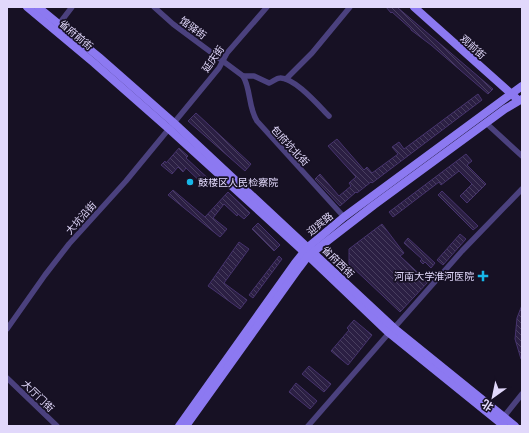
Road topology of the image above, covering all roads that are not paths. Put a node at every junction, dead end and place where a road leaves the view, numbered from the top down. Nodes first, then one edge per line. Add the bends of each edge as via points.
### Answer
1 (27, 7) edge
2 (38, 7) edge
3 (72, 7) edge
4 (154, 7) edge
5 (267, 7) edge
6 (350, 7) edge
7 (414, 7) edge
8 (59, 24) junction
9 (96, 60) junction
10 (223, 60) junction
11 (243, 76) junction
12 (286, 79) junction
13 (522, 86) edge
14 (512, 94) junction
15 (521, 101) edge
16 (329, 116) dead end
17 (486, 123) junction
18 (172, 126) junction
19 (522, 156) edge
20 (522, 188) edge
21 (344, 217) junction
22 (308, 252) junction
23 (7, 328) edge
24 (391, 331) junction
25 (7, 378) edge
26 (522, 394) edge
27 (502, 422) edge
28 (57, 426) edge
29 (178, 426) edge
30 (186, 426) edge
31 (308, 426) edge
32 (515, 426) edge

1 - 9 main road, 省府前街
2 - 8 main road, 省府前街
3 - 8 street
4 - 10 street, 馆驿街 via 178,28
5 - 10 street, 延庆街
6 - 12 street via 312,54
7 - 14 main road, 观前街
8 - 9 main road, 省府前街
9 - 18 main road, 省府西街
10 - 11 street, 馆驿街
10 - 18 street, 延庆街
11 - 12 street via 254,76 269,83 278,78
11 - 21 street, 包府坑北街 via 252,114 257,121
12 - 16 street via 297,85
13 - 14 main road, 迎宾路
14 - 15 main road, 观前街
14 - 21 main road, 迎宾路
15 - 17 main road, 迎宾路
17 - 19 street
17 - 22 main road, 迎宾路
18 - 22 main road, 省府西街
18 - 23 street, 大坑沿街 via 69,244
20 - 24 street
21 - 22 main road, 迎宾路
22 - 24 main road, 省府西街
22 - 29 main road, 迎宾路
22 - 30 main road, 迎宾路
24 - 27 main road, 省府西街
24 - 31 street
25 - 28 street, 大厅门街
26 - 27 street
27 - 32 main road, 省府西街

